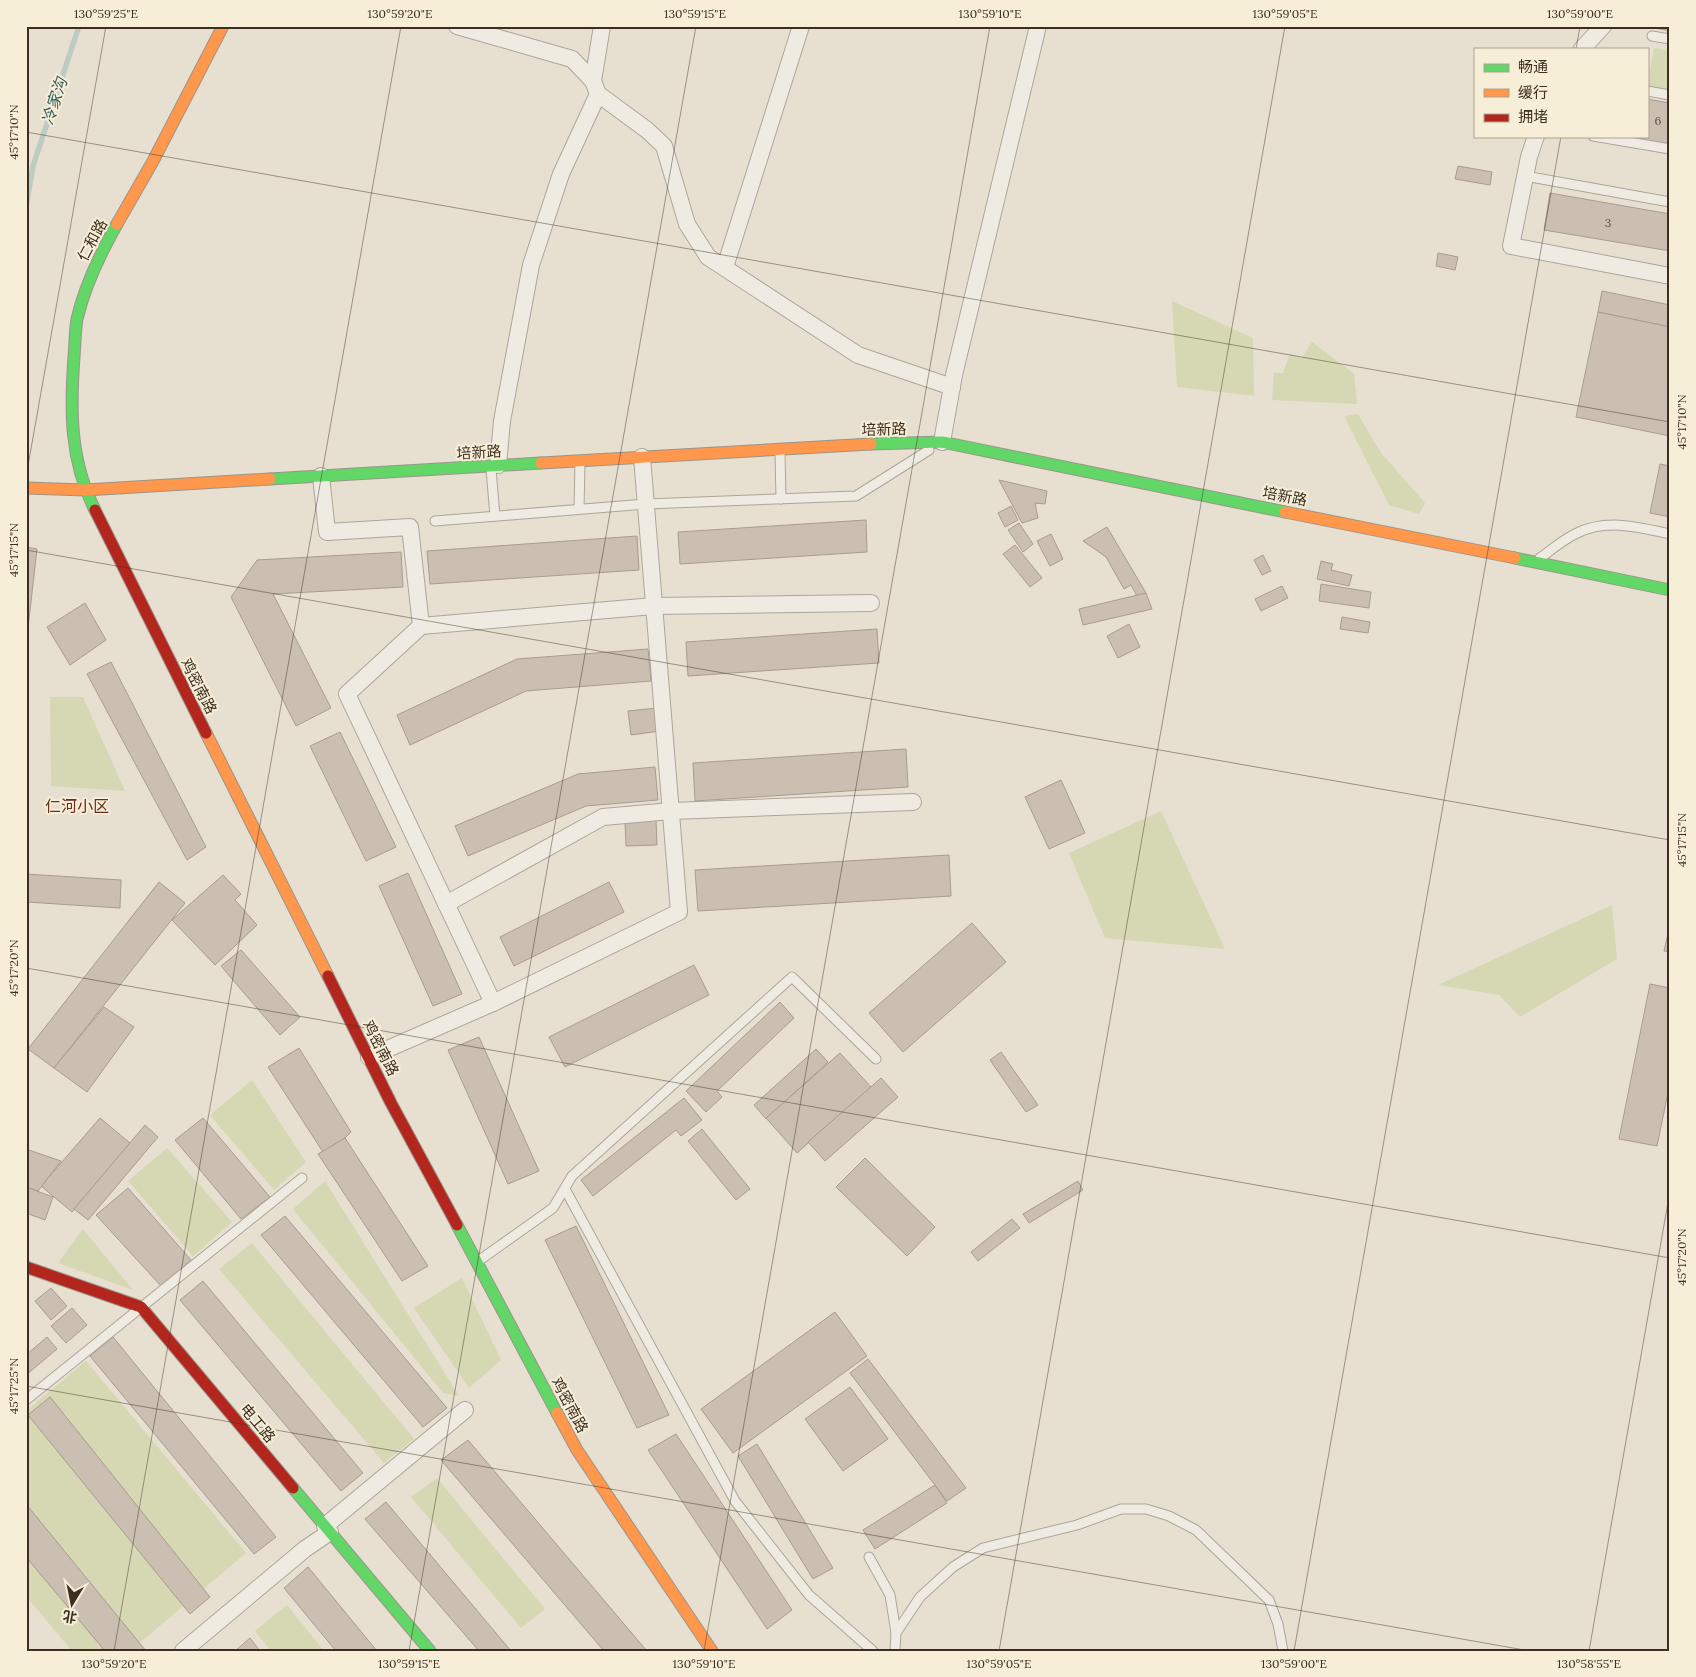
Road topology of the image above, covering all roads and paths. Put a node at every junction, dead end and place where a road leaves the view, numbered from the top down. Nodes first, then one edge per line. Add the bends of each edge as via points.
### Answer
1 (223, 26) edge
2 (457, 26) edge
3 (602, 26) edge
4 (801, 26) edge
5 (1038, 26) edge
6 (1603, 26) edge
7 (1652, 36) dead end
8 (1670, 39) edge
9 (1583, 48) edge
10 (595, 88) junction
11 (1648, 91) edge
12 (1670, 96) edge
13 (1535, 138) edge
14 (1604, 138) edge
15 (1670, 150) edge
16 (1525, 176) junction
17 (1670, 202) edge
18 (725, 267) junction
19 (1670, 276) edge
20 (952, 387) junction
21 (942, 442) junction
22 (780, 449) junction
23 (642, 457) junction
24 (580, 460) junction
25 (495, 466) junction
26 (321, 476) junction
27 (26, 488) edge
28 (85, 490) junction
29 (781, 499) junction
30 (646, 504) junction
31 (579, 510) junction
32 (495, 516) junction
33 (435, 521) dead end
34 (1670, 534) edge
35 (1534, 562) junction
36 (1670, 590) edge
37 (871, 603) dead end
38 (654, 606) junction
39 (421, 626) junction
40 (912, 802) dead end
41 (671, 811) junction
42 (446, 904) junction
43 (493, 1003) junction
44 (368, 1057) junction
45 (876, 1059) dead end
46 (302, 1178) dead end
47 (565, 1188) junction
48 (476, 1262) junction
49 (26, 1267) edge
50 (141, 1308) junction
51 (26, 1400) edge
52 (465, 1410) dead end
53 (327, 1529) junction
54 (869, 1557) dead end
55 (896, 1633) junction
56 (183, 1651) edge
57 (430, 1651) edge
58 (712, 1651) edge
59 (873, 1651) edge
60 (896, 1651) edge
61 (1283, 1651) edge

1 - 28 main road, 仁和路 via 104,248 91,274 76,320 71,394 74,448
2 - 10 street via 572,59
3 - 10 street
4 - 18 street
5 - 20 street
6 - 9 street
7 - 8 lane
10 - 18 street via 664,146 687,224 708,257
10 - 25 street via 561,174 531,265
11 - 12 lane
13 - 16 street
14 - 15 lane
16 - 17 lane
16 - 19 street via 1511,246
18 - 20 street via 858,355
20 - 21 street
21 - 22 main road, 培新路
21 - 29 lane via 856,496
21 - 35 main road, 培新路
22 - 23 main road, 培新路
22 - 29 lane
23 - 24 main road, 培新路
23 - 30 street
24 - 25 main road, 培新路
24 - 31 lane
25 - 26 main road, 培新路
25 - 32 lane
26 - 28 main road, 培新路
26 - 39 street via 328,532 410,527
27 - 28 main road
28 - 44 main road, 鸡密南路
29 - 30 lane
30 - 31 lane
30 - 38 street
31 - 32 lane
32 - 33 lane
34 - 35 lane via 1627,524 1599,525 1576,534
35 - 36 main road, 培新路
37 - 38 street
38 - 39 street
38 - 41 street
39 - 42 street via 347,694
40 - 41 street
41 - 42 street via 603,817
41 - 43 street via 679,912
42 - 43 street
43 - 44 street
44 - 48 main road, 鸡密南路
45 - 47 lane via 792,977 572,1176
46 - 50 lane
47 - 48 lane via 553,1208
47 - 59 lane via 735,1501 809,1595
48 - 58 main road, 鸡密南路 via 577,1450
49 - 50 main road
50 - 51 lane
50 - 53 main road, 电工路
52 - 53 street
53 - 56 street
53 - 57 main road, 电工路
54 - 55 lane via 890,1595
55 - 60 lane
55 - 61 lane via 920,1597 953,1567 983,1548 1121,1509 1146,1509 1196,1530 1269,1600

